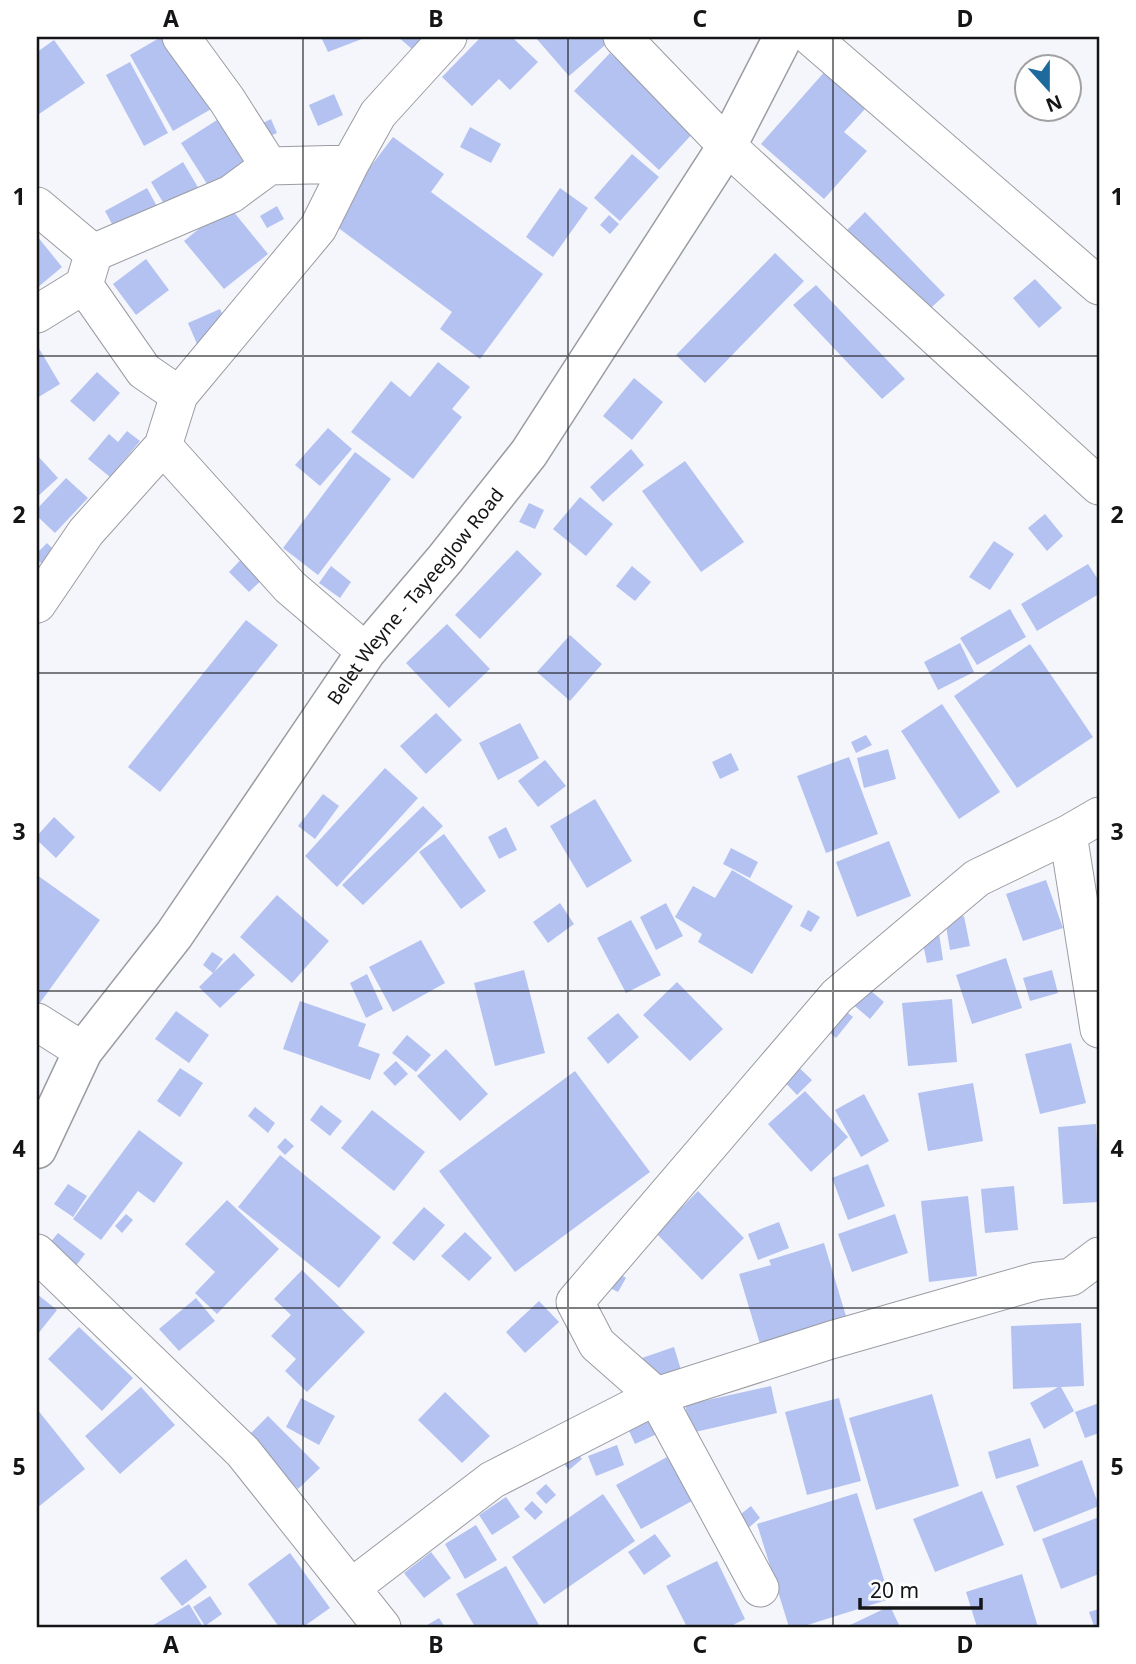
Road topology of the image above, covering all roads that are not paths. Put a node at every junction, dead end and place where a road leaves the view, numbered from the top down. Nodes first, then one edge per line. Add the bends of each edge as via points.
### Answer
1 (181, 37) edge
2 (448, 37) edge
3 (622, 37) edge
4 (783, 37) edge
5 (811, 37) edge
6 (727, 146) junction
7 (350, 164) junction
8 (270, 166) junction
9 (37, 206) edge
10 (89, 269) junction
11 (1099, 286) edge
12 (37, 314) edge
13 (179, 395) junction
14 (163, 446) junction
15 (1099, 486) edge
16 (37, 604) edge
17 (366, 652) junction
18 (1099, 816) edge
19 (1068, 834) junction
20 (37, 1022) edge
21 (1099, 1029) edge
22 (83, 1051) junction
23 (37, 1149) edge
24 (37, 1253) edge
25 (1099, 1256) edge
26 (656, 1396) junction
27 (352, 1587) junction
28 (760, 1588) dead end
29 (382, 1627) edge

1 - 8 street
2 - 7 street via 378,114
3 - 6 street
4 - 6 main road, Belet Weyne - Tayeeglow Road
5 - 11 street
6 - 15 street
6 - 17 main road, Belet Weyne - Tayeeglow Road via 530,453
7 - 8 street
7 - 13 street via 318,228
8 - 10 street via 232,194
9 - 10 street
10 - 12 street
10 - 13 street via 144,371
13 - 14 street
14 - 16 street via 86,532
14 - 17 street via 290,587
17 - 22 main road, Belet Weyne - Tayeeglow Road via 174,935
18 - 19 street
19 - 21 street
19 - 26 street via 977,878 837,996 575,1301 597,1345
20 - 22 street
22 - 23 main road, Belet Weyne - Tayeeglow Road
24 - 27 street via 243,1452
25 - 26 street via 1072,1277 1037,1281
26 - 27 street via 492,1480
26 - 28 street
27 - 29 street

